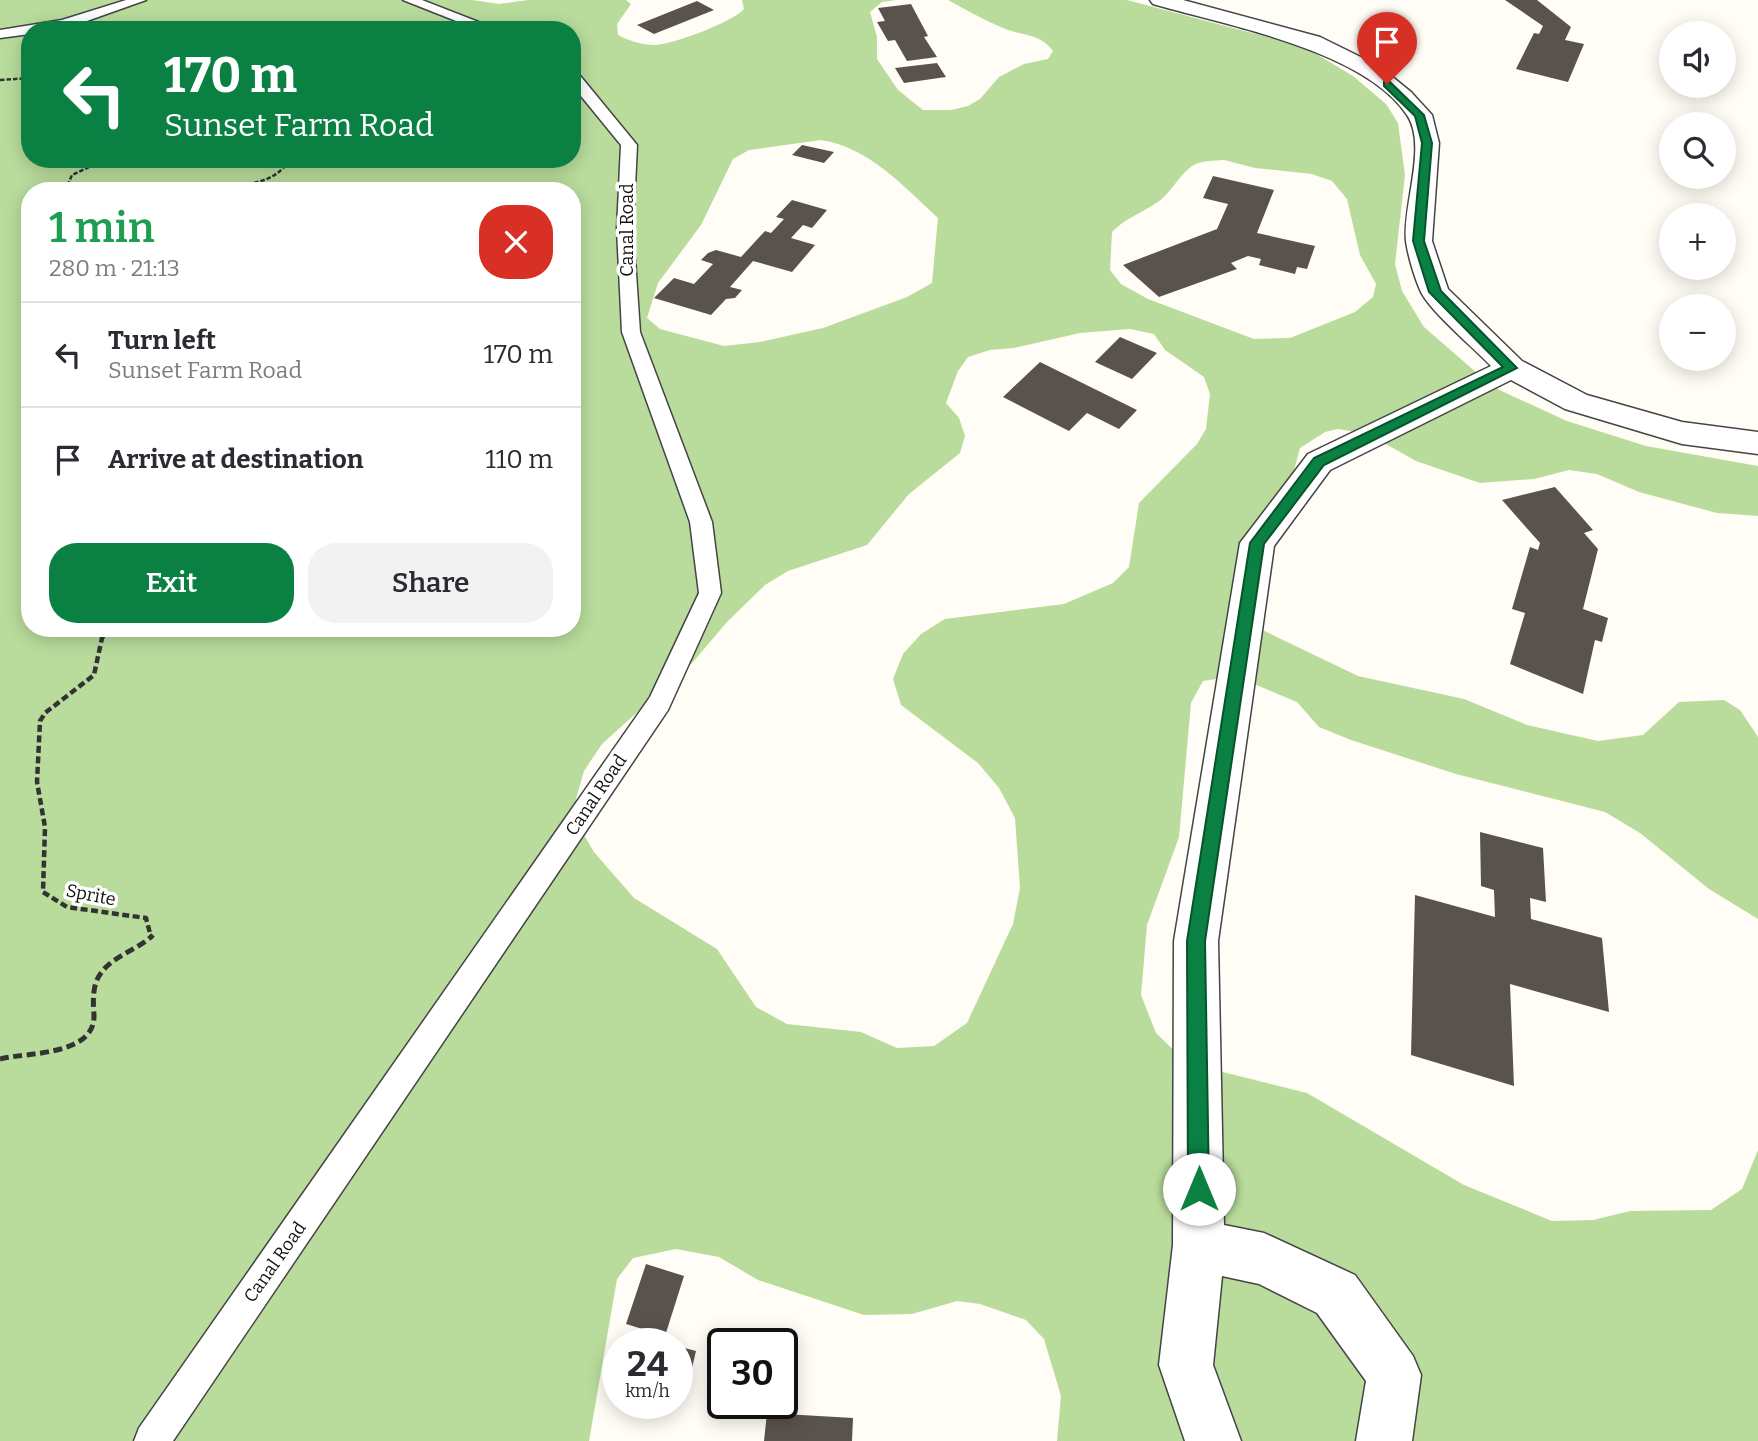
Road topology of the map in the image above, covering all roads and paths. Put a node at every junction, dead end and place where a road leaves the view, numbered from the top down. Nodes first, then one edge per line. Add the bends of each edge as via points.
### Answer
1 (139, 0) edge
2 (410, 0) edge
3 (1160, 0) edge
4 (74, 21) edge
5 (467, 21) edge
6 (21, 31) edge
7 (0, 34) edge
8 (21, 79) edge
9 (0, 80) edge
10 (581, 86) edge
11 (87, 168) edge
12 (287, 168) edge
13 (69, 182) edge
14 (254, 182) edge
15 (1511, 368) junction
16 (1758, 443) edge
17 (104, 637) edge
18 (0, 1059) edge
19 (1199, 1245) junction
20 (152, 1441) edge
21 (1213, 1441) edge
22 (1384, 1441) edge

1 - 4 lane
2 - 5 lane
3 - 15 street via 1312,42 1371,71 1403,97 1420,115 1427,143 1419,241 1435,292
6 - 7 lane
8 - 9 path
10 - 20 lane, Canal Road via 629,145 625,229 631,332 701,522 710,593 659,703
11 - 13 path via 72,175
12 - 14 path via 276,178
15 - 16 street via 1576,402 1682,433
15 - 19 street via 1319,462 1257,543 1196,941
17 - 18 path, Sprite via 98,646 97,670 40,721 37,782 45,827 43,892 61,906 80,911 146,918 153,935 100,973 94,991 95,1027 87,1040 73,1047
19 - 21 street via 1186,1365
19 - 22 street via 1264,1259 1336,1294 1394,1375

